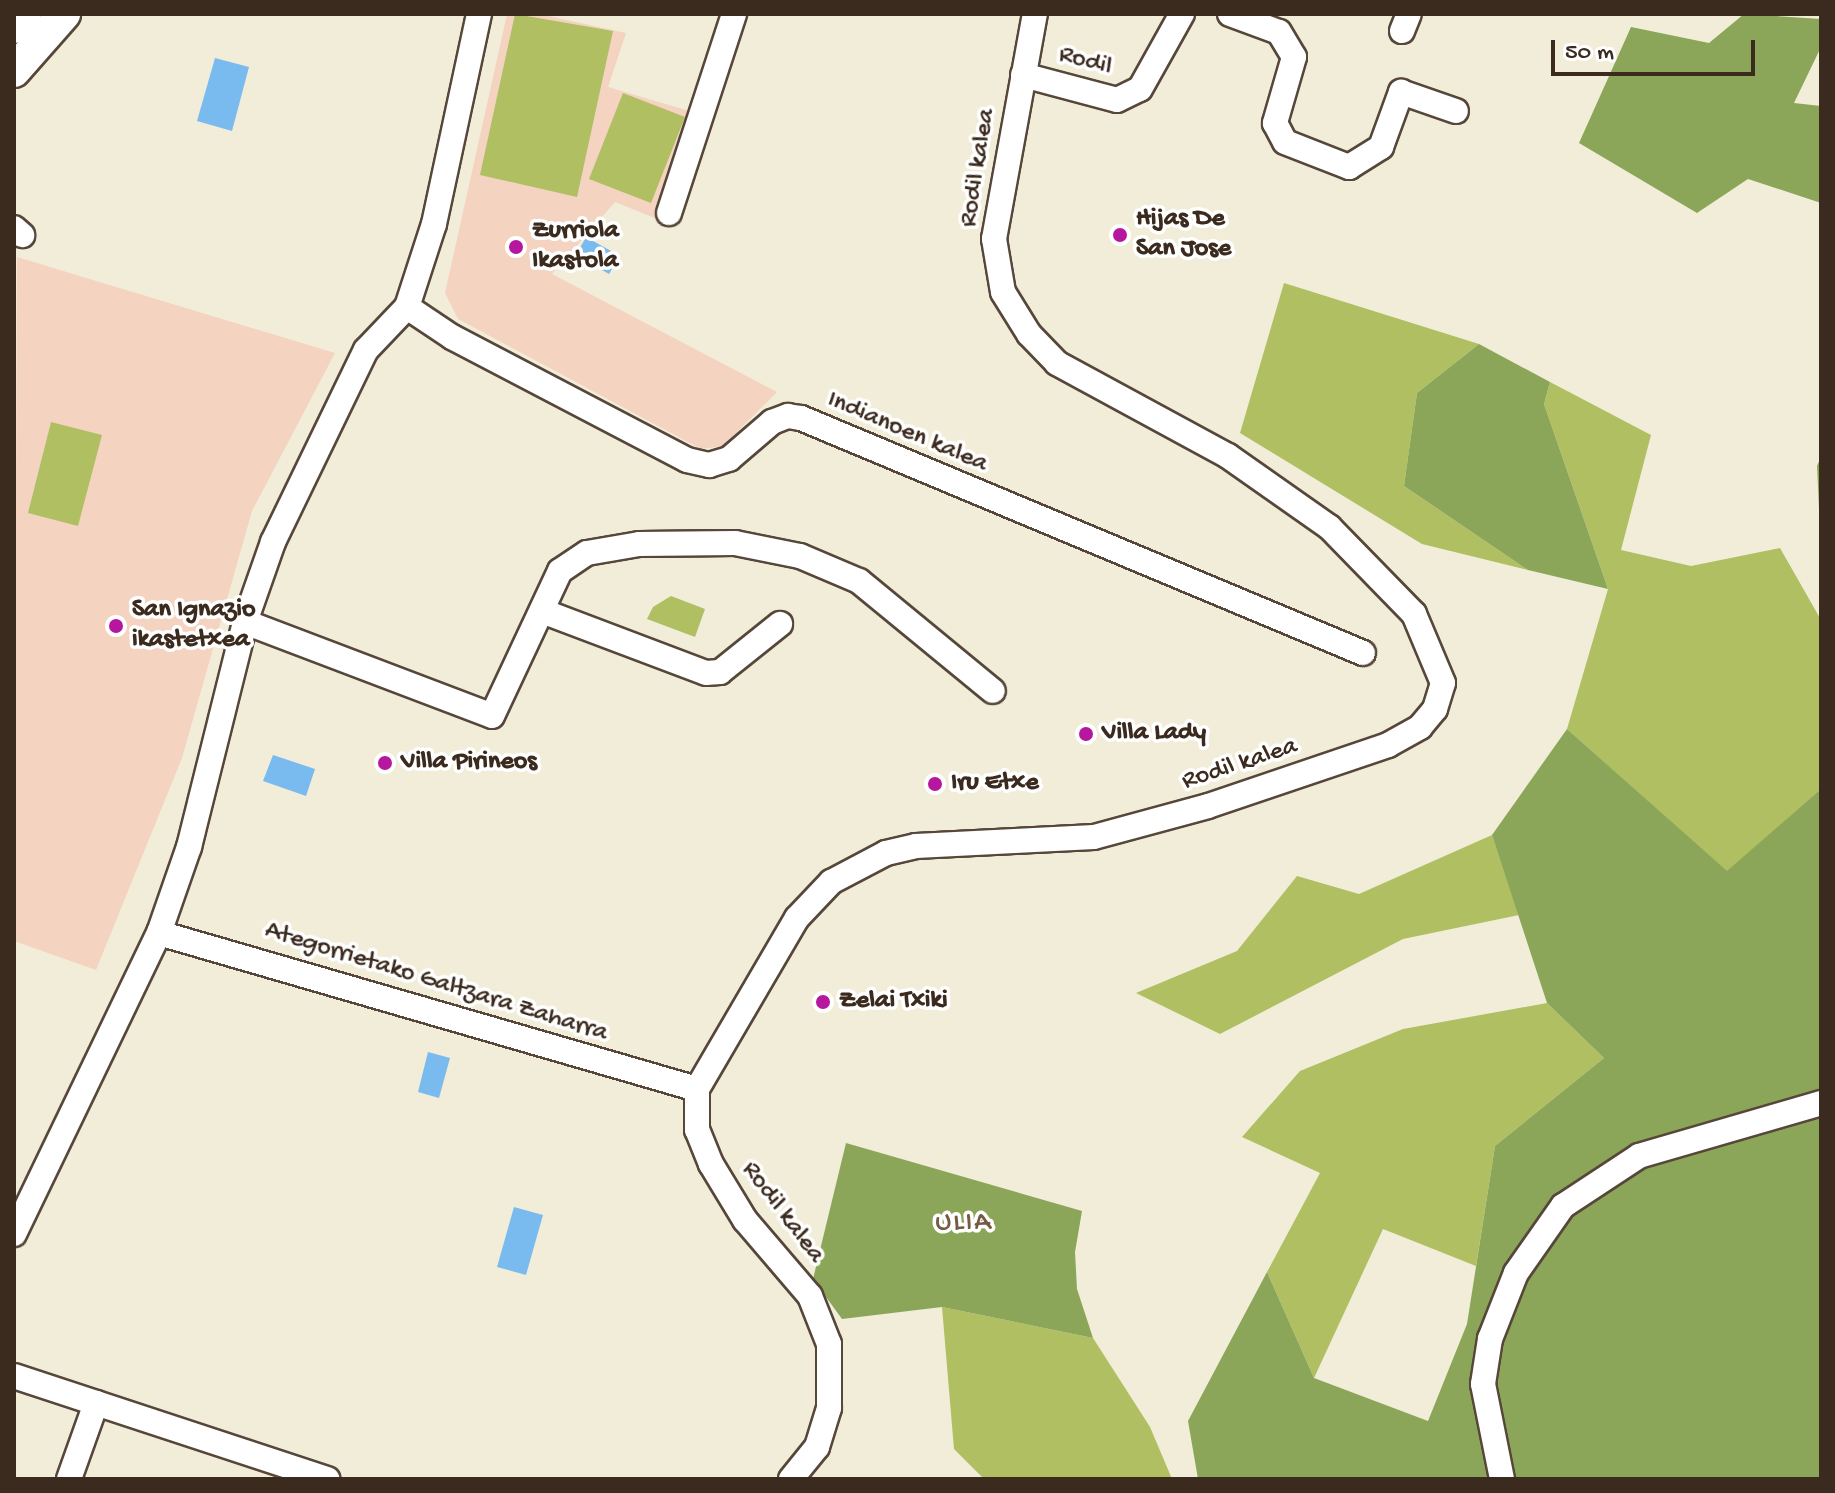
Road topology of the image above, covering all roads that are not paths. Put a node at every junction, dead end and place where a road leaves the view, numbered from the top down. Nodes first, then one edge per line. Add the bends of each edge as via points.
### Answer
1 (25, 14) edge
2 (64, 14) edge
3 (479, 14) edge
4 (734, 14) edge
5 (1035, 14) edge
6 (1182, 14) edge
7 (1230, 14) edge
8 (14, 27) edge
9 (14, 71) edge
10 (1021, 86) junction
11 (1456, 111) dead end
12 (669, 213) dead end
13 (407, 307) junction
14 (542, 611) junction
15 (245, 622) junction
16 (780, 624) dead end
17 (1363, 653) dead end
18 (993, 691) dead end
19 (159, 933) junction
20 (697, 1089) junction
21 (1821, 1103) edge
22 (14, 1234) edge
23 (14, 1376) edge
24 (96, 1403) junction
25 (69, 1479) edge
26 (328, 1479) edge
27 (791, 1479) edge
28 (1502, 1479) edge

1 - 8 main road
2 - 9 main road
3 - 13 street via 434,224
4 - 12 street
5 - 10 street, Rodil kalea
6 - 10 street, Rodil via 1140,89 1117,100
7 - 11 street via 1279,32 1294,57 1275,123 1285,142 1349,167 1381,147 1401,92
10 - 20 street, Rodil kalea via 994,239 1003,292 1029,334 1057,363 1228,456 1329,527 1414,614 1443,683 1435,709 1420,727 1388,745 1169,817 1094,837 916,846 860,864 831,882 797,918
13 - 15 street via 366,350 294,493
13 - 17 street, Indianoen kalea via 452,337 687,460 709,465 729,459 772,422 801,418
14 - 15 street via 492,716
14 - 16 street via 706,673 720,672 740,659
14 - 18 street via 560,571 587,553 639,544 735,543 800,556 859,581
15 - 19 street via 189,847
19 - 20 street, Ategorrietako Galtzara Zaharra
19 - 22 street
20 - 27 street, Rodil kalea via 697,1130 711,1164 745,1220 810,1296 829,1344 829,1408 817,1447
21 - 28 street via 1639,1156 1563,1206 1516,1273 1490,1339 1483,1384
23 - 24 street
24 - 25 street
24 - 26 street

